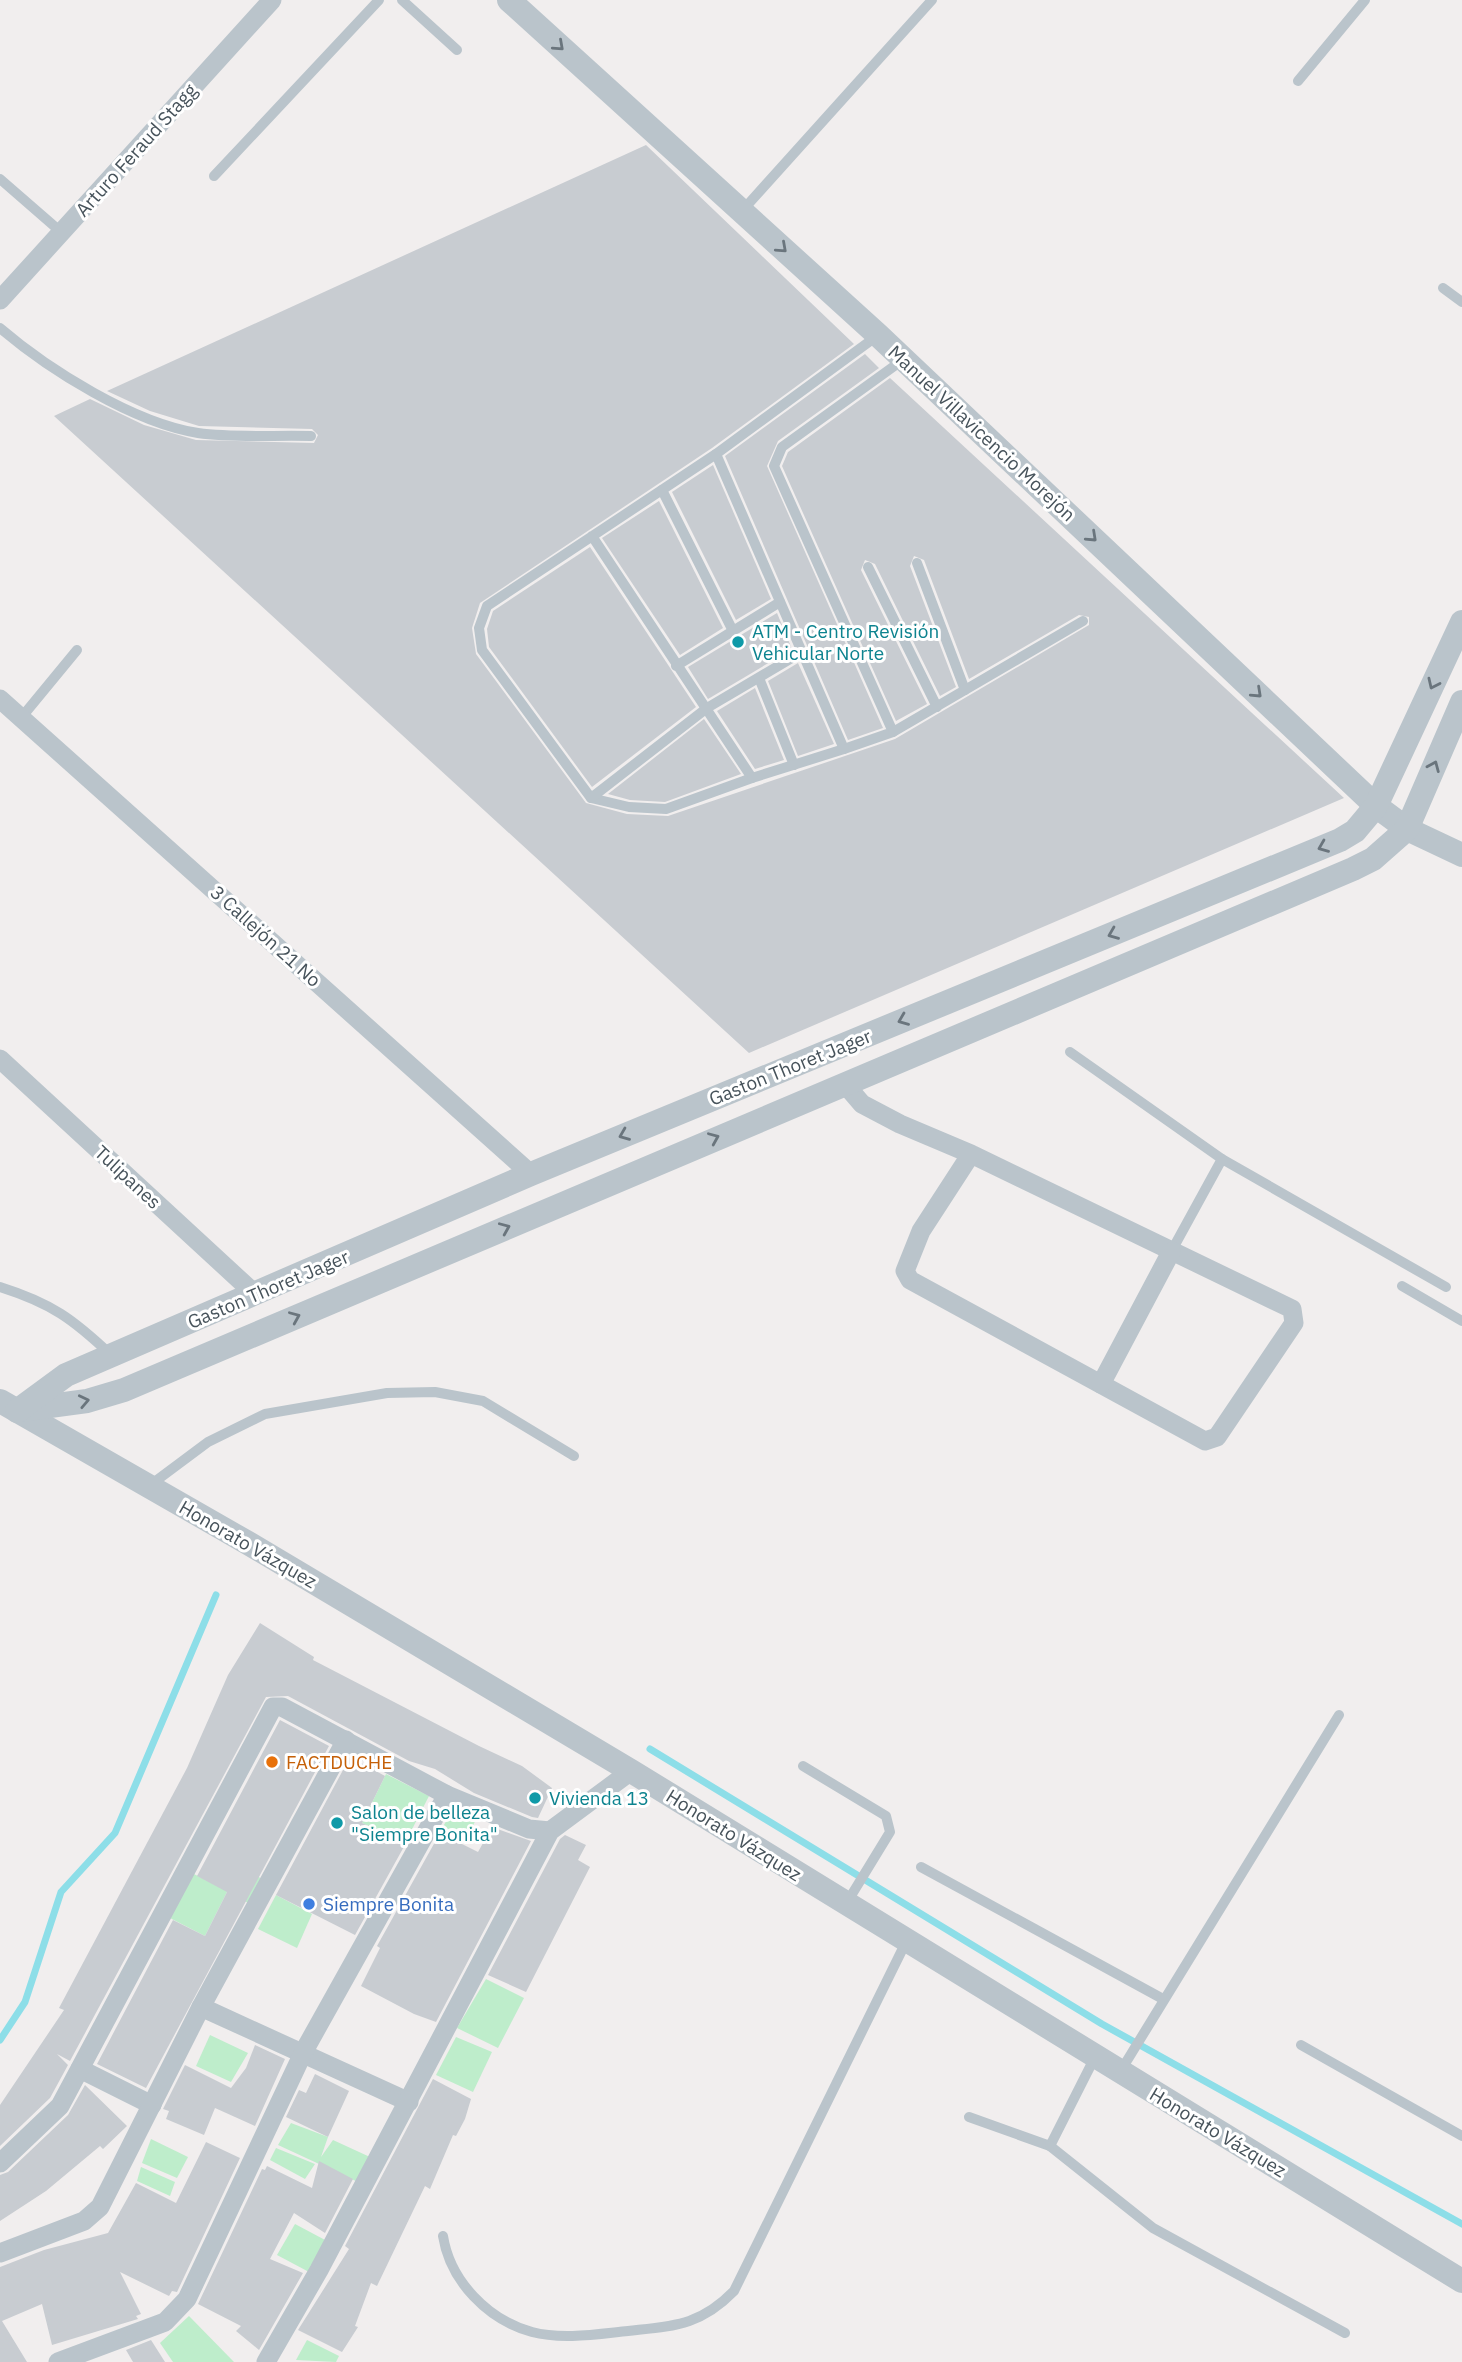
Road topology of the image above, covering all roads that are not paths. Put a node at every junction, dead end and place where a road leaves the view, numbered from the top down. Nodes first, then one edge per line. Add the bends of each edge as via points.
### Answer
1 (272, 0) edge
2 (379, 0) edge
3 (402, 0) edge
4 (509, 0) edge
5 (932, 0) edge
6 (1365, 0) edge
7 (457, 50) dead end
8 (1298, 81) dead end
9 (214, 176) dead end
10 (0, 179) edge
11 (742, 212) junction
12 (61, 232) junction
13 (1443, 288) dead end
14 (0, 300) edge
15 (1462, 302) edge
16 (0, 328) edge
17 (878, 335) junction
18 (904, 359) junction
19 (311, 436) dead end
20 (716, 454) junction
21 (662, 490) junction
22 (592, 536) junction
23 (917, 563) dead end
24 (868, 567) dead end
25 (780, 602) junction
26 (1083, 621) dead end
27 (1462, 622) edge
28 (733, 631) junction
29 (77, 650) dead end
30 (802, 652) junction
31 (676, 666) junction
32 (758, 678) junction
33 (965, 690) junction
34 (0, 699) edge
35 (1462, 702) edge
36 (937, 707) junction
37 (707, 708) junction
38 (21, 718) junction
39 (893, 732) junction
40 (844, 750) junction
41 (794, 765) junction
42 (752, 778) junction
43 (591, 798) junction
44 (1376, 806) junction
45 (1407, 829) junction
46 (1462, 855) edge
47 (1070, 1052) dead end
48 (0, 1059) edge
49 (844, 1083) junction
50 (971, 1154) junction
51 (1222, 1159) junction
52 (531, 1174) junction
53 (1171, 1252) junction
54 (1402, 1286) dead end
55 (0, 1287) edge
56 (1446, 1287) dead end
57 (256, 1295) junction
58 (1462, 1321) edge
59 (112, 1356) junction
60 (1101, 1384) junction
61 (6, 1410) edge
62 (574, 1456) dead end
63 (148, 1487) junction
64 (1339, 1715) dead end
65 (346, 1740) junction
66 (803, 1766) dead end
67 (631, 1771) junction
68 (447, 1795) junction
69 (550, 1832) junction
70 (921, 1867) dead end
71 (852, 1894) junction
72 (906, 1942) junction
73 (1163, 1999) junction
74 (201, 2007) junction
75 (1301, 2045) dead end
76 (304, 2051) junction
77 (1095, 2057) junction
78 (1126, 2062) junction
79 (80, 2069) junction
80 (409, 2102) junction
81 (152, 2105) junction
82 (969, 2117) dead end
83 (1462, 2136) edge
84 (1050, 2146) junction
85 (0, 2163) edge
86 (443, 2236) dead end
87 (0, 2253) edge
88 (1462, 2281) edge
89 (1345, 2333) dead end
90 (58, 2362) edge
91 (266, 2362) edge

1 - 12 street, Arturo Feraud Stagg
2 - 9 lane
3 - 7 lane
4 -> 11 street, Manuel Villavicencio Morejón
5 - 11 lane
6 - 8 lane
10 - 12 lane
11 -> 17 street, Manuel Villavicencio Morejón
12 - 14 street, Arturo Feraud Stagg
13 - 15 lane
16 - 19 lane via 78,382 151,420 198,433
17 - 18 street, Manuel Villavicencio Morejón
17 - 20 lane
18 - 39 lane via 782,447 774,466
18 -> 44 street, Manuel Villavicencio Morejón
20 - 21 lane
20 - 25 lane
21 - 22 lane
21 - 28 lane
22 - 31 lane
22 - 43 lane via 487,606 479,628 482,650
23 - 33 lane
24 - 36 lane
25 - 28 lane
25 - 30 lane
26 - 33 lane
27 -> 44 street, Gaston Thoret Jager
28 - 31 lane
29 - 38 lane
30 - 32 lane
30 - 40 lane
31 - 37 lane
32 - 37 lane
32 - 41 lane
33 - 36 lane
34 - 38 street, 3 Callejón 21 No
45 -> 35 street, Gaston Thoret Jager
36 - 39 lane
37 - 42 lane
37 - 43 lane
38 - 52 street, 3 Callejón 21 No
39 - 40 lane
40 - 41 lane
41 - 42 lane
42 - 43 lane via 666,809
44 - 45 street, Manuel Villavicencio Morejón
44 -> 52 street, Gaston Thoret Jager via 1355,831 1340,840
45 - 46 street, Manuel Villavicencio Morejón
45 - 49 street, Gaston Thoret Jager via 1373,859 1353,869
47 - 51 lane
48 - 57 street, Tulipanes
49 - 50 street via 862,1104
61 -> 49 street, Gaston Thoret Jager via 87,1401 124,1390
50 - 53 street
50 - 60 street via 921,1231 905,1271 910,1280
51 - 53 lane
51 - 56 lane
52 - 57 street, Gaston Thoret Jager
53 - 60 street
53 - 60 street via 1292,1309 1294,1323 1211,1440 1205,1441
54 - 58 lane
55 - 59 lane via 33,1297 72,1318
57 - 59 street, Gaston Thoret Jager
59 - 61 street, Gaston Thoret Jager via 66,1375
61 - 63 street, Honorato Vázquez
62 - 63 lane via 483,1401 435,1392 387,1393 265,1414 208,1442
63 - 67 street, Honorato Vázquez
64 - 73 lane
65 - 68 street
65 - 74 street
65 - 79 street via 282,1707 273,1707
66 - 71 lane via 886,1816 890,1832
67 - 69 street
67 - 71 street, Honorato Vázquez
68 - 69 street via 529,1829
68 - 76 street
69 - 80 street
70 - 73 lane
71 - 72 street, Honorato Vázquez
72 - 77 street, Honorato Vázquez
72 - 86 lane via 733,2291 704,2316 686,2324 586,2336 533,2333 479,2302 447,2260
73 - 78 lane
74 - 76 street
74 - 81 street
75 - 83 lane
76 - 80 street
76 - 90 street via 187,2299 165,2322
77 - 78 street, Honorato Vázquez
77 - 84 lane
78 - 88 street, Honorato Vázquez
79 - 81 street
79 - 85 street via 60,2106
80 - 91 street
81 - 87 street via 100,2207 84,2221
82 - 84 lane
84 - 89 lane via 1153,2228

